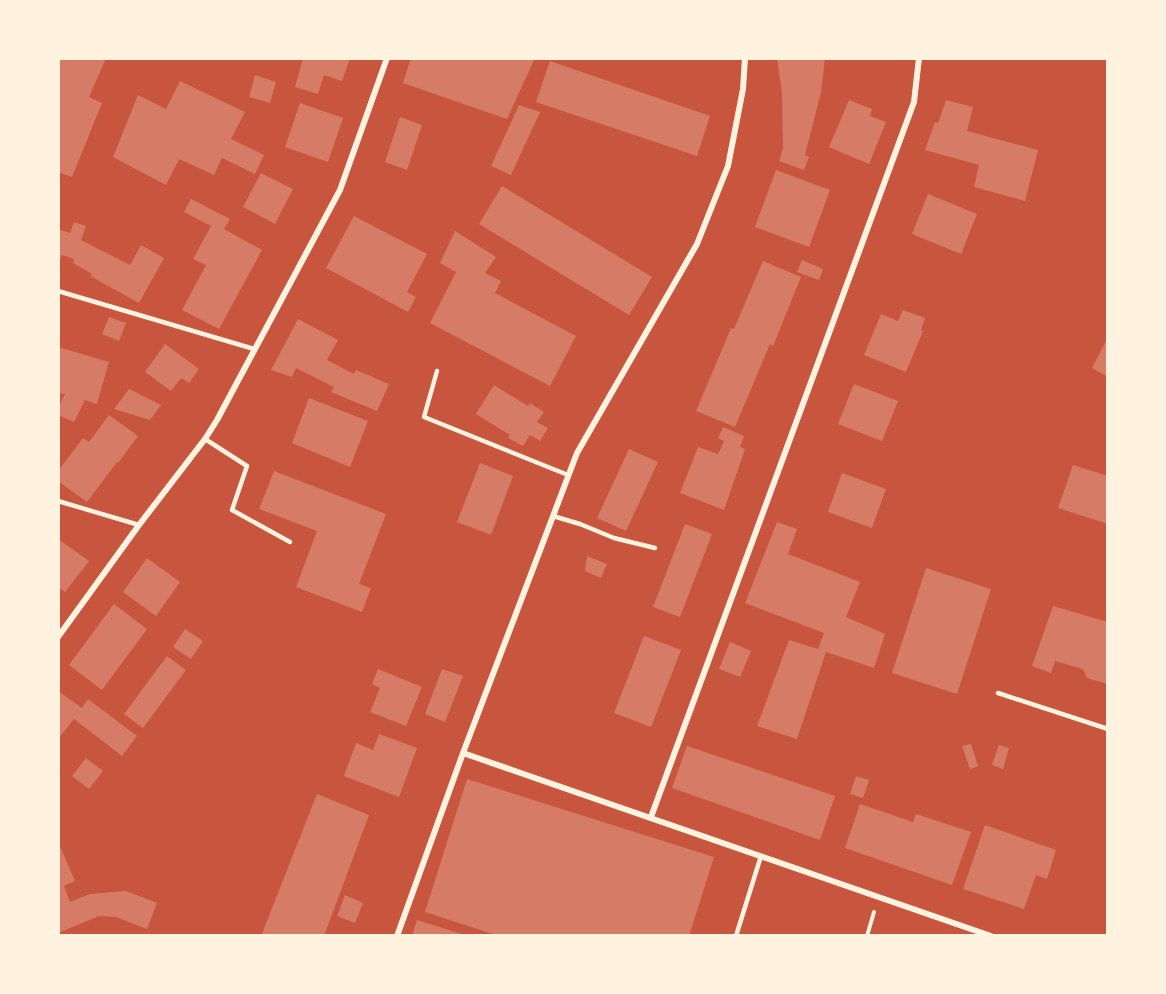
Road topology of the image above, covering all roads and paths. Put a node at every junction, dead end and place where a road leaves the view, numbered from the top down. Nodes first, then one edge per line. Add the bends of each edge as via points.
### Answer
1 (387, 58) edge
2 (745, 58) edge
3 (919, 58) edge
4 (58, 291) edge
5 (254, 349) junction
6 (437, 371) dead end
7 (205, 439) junction
8 (568, 475) junction
9 (58, 501) edge
10 (553, 516) junction
11 (139, 525) junction
12 (290, 542) dead end
13 (655, 548) dead end
14 (58, 637) edge
15 (998, 693) dead end
16 (1107, 729) edge
17 (463, 753) junction
18 (651, 818) junction
19 (761, 856) junction
20 (879, 897) junction
21 (397, 936) edge
22 (736, 936) edge
23 (867, 936) edge
24 (991, 936) edge

1 - 5 street via 340,190
2 - 8 street via 728,166 697,243
3 - 18 street via 914,102
4 - 5 lane
5 - 7 street
6 - 8 lane via 424,417
7 - 11 street
7 - 12 lane via 247,466 232,510
8 - 10 street
9 - 11 lane
10 - 13 lane
10 - 17 street
11 - 14 street
15 - 16 lane
17 - 18 street
17 - 21 street
18 - 19 street
19 - 20 street
19 - 22 lane
20 - 23 path
20 - 24 street

